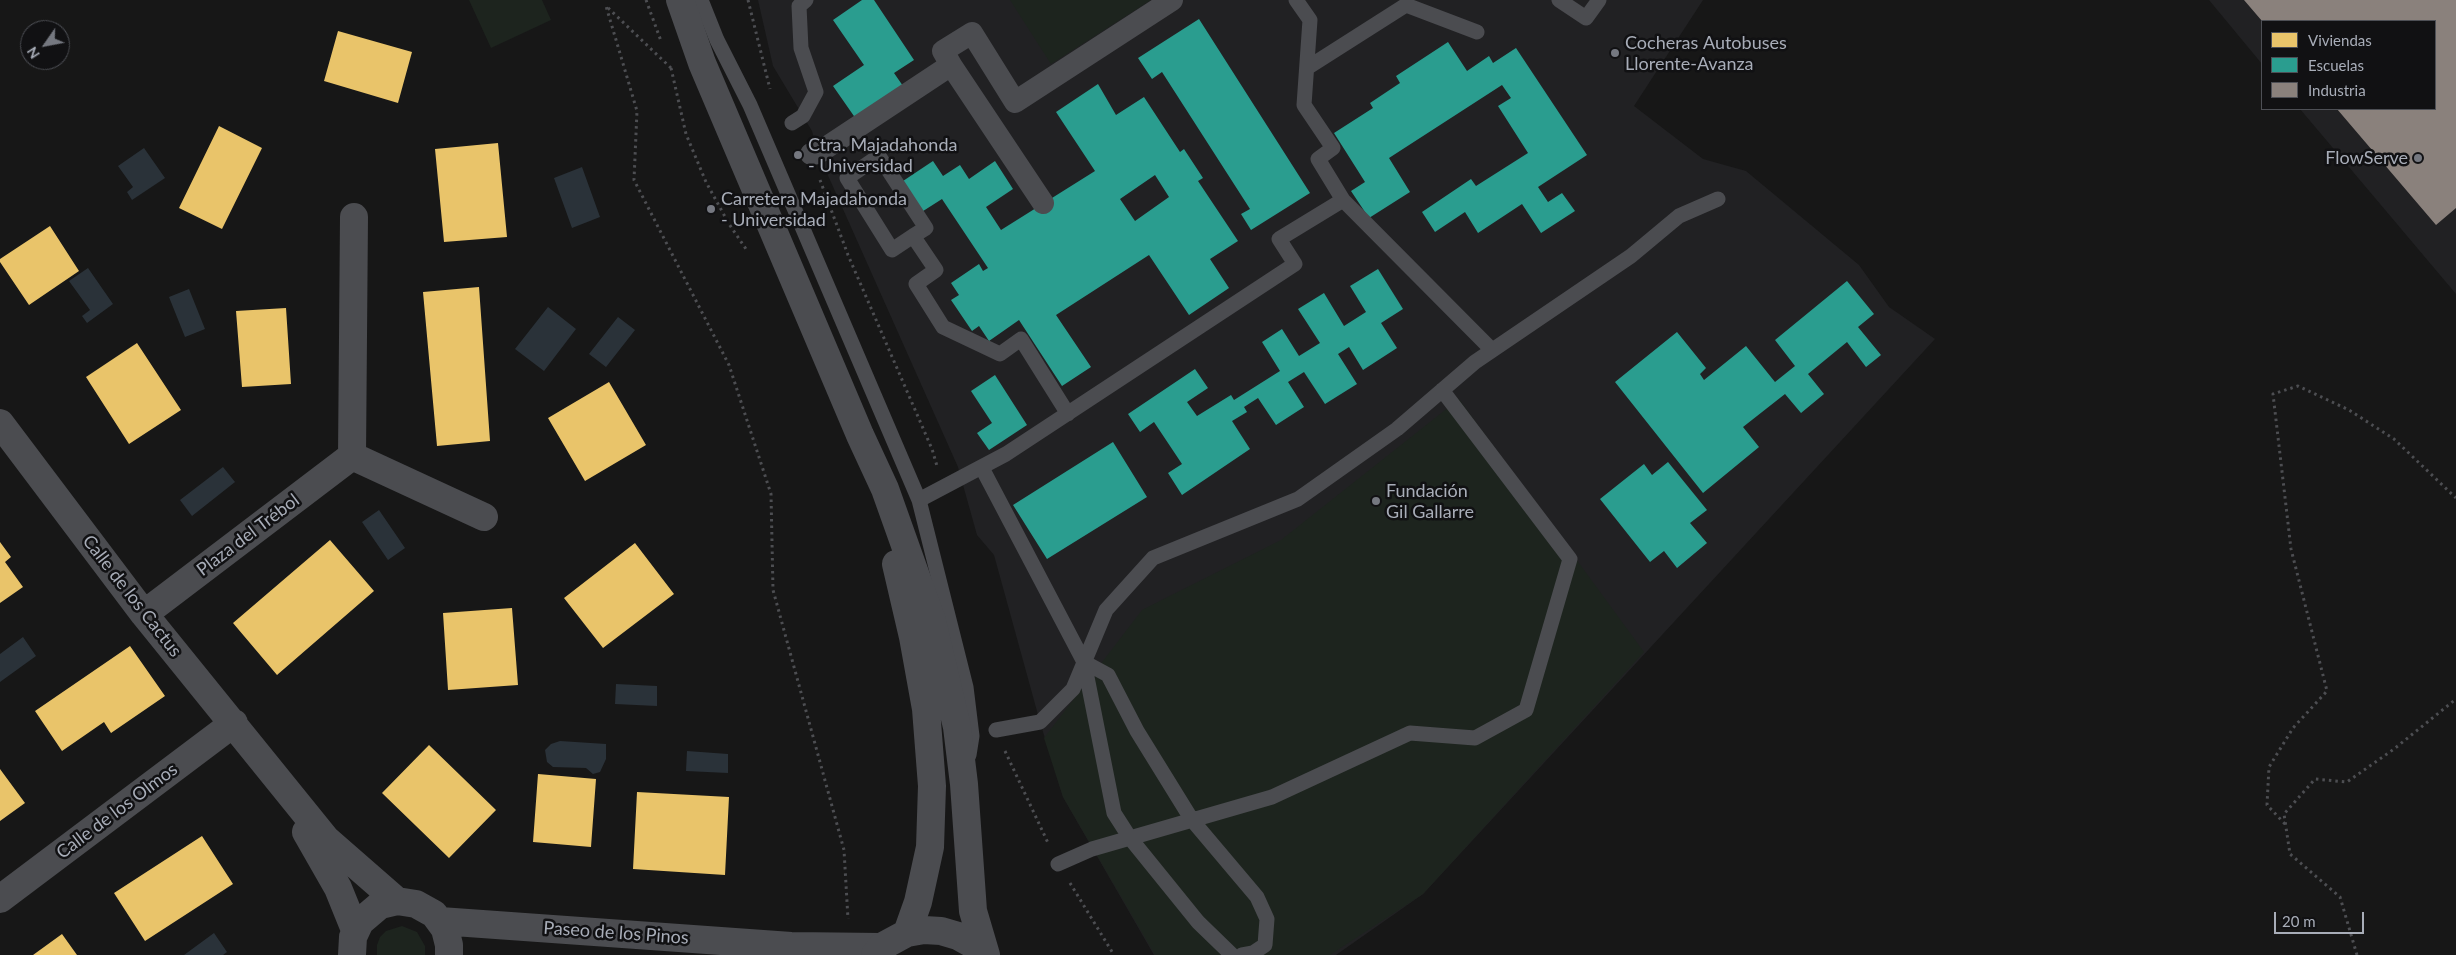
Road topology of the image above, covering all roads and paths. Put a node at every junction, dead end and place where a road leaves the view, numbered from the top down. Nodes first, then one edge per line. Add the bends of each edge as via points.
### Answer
1 (646, 0) edge
2 (680, 0) edge
3 (701, 0) edge
4 (806, 0) edge
5 (1172, 0) edge
6 (1296, 0) edge
7 (1559, 0) edge
8 (1599, 0) edge
9 (1477, 32) dead end
10 (661, 43) dead end
11 (668, 60) dead end
12 (951, 65) junction
13 (671, 68) junction
14 (1307, 68) junction
15 (1018, 106) junction
16 (792, 123) dead end
17 (982, 124) junction
18 (811, 154) dead end
19 (1344, 200) junction
20 (1718, 200) dead end
21 (1043, 204) dead end
22 (354, 217) dead end
23 (913, 236) junction
24 (752, 256) dead end
25 (1492, 350) junction
26 (1442, 390) junction
27 (1068, 414) junction
28 (0, 423) edge
29 (860, 435) junction
30 (352, 456) junction
31 (982, 468) junction
32 (2456, 498) edge
33 (919, 500) junction
34 (484, 517) dead end
35 (144, 614) junction
36 (1084, 662) junction
37 (2456, 699) edge
38 (234, 723) junction
39 (996, 730) dead end
40 (267, 766) junction
41 (964, 784) junction
42 (1192, 820) junction
43 (2285, 824) junction
44 (1130, 838) junction
45 (1058, 864) dead end
46 (0, 899) edge
47 (397, 901) junction
48 (440, 921) junction
49 (907, 933) junction
50 (354, 942) edge
51 (869, 950) edge
52 (449, 955) edge
53 (985, 955) edge
54 (1232, 955) edge
55 (1242, 955) edge
56 (2357, 955) edge

1 - 10 path
2 - 29 street via 702,62
3 - 33 lane via 750,105
4 - 16 lane via 799,6 801,48 816,92 803,116
5 - 15 street
6 - 14 lane via 1310,20
7 - 8 lane via 1586,18
9 - 14 lane via 1406,5
11 - 13 path
12 - 15 street via 943,51 972,33
12 - 17 street
12 - 18 street via 818,153
13 - 24 path via 686,134 706,182 728,224
13 - 51 path via 606,6 636,111 634,180 729,365 771,494 773,590
14 - 19 lane via 1304,105 1334,148 1318,159
15 - 17 street
17 - 21 street
19 - 25 lane
19 - 27 lane via 1279,238 1295,264
20 - 25 lane via 1679,216 1631,256
22 - 30 street
23 - 23 lane via 926,228 879,156 847,178 892,250
23 - 27 lane via 936,270 916,284 943,327 1000,354 1021,339
25 - 26 lane
26 - 36 lane via 1397,428 1298,499 1152,558 1106,610
26 - 42 lane via 1570,559 1526,710 1475,738 1410,732 1272,797
27 - 31 lane
28 - 35 street, Calle de los Cactus
29 - 41 street via 885,489 932,621 957,727
29 - 49 street via 899,575 913,637 929,739 932,786 930,847 918,902
30 - 34 street
30 - 35 street, Plaza del Trébol
31 - 33 lane
31 - 36 lane
32 - 43 path via 2394,439 2349,410 2298,386 2273,394 2292,549 2327,691 2293,728 2269,767 2267,804
33 - 41 lane via 966,687 972,736
35 - 38 street, Calle de los Cactus
36 - 39 lane via 1072,689 1040,722
36 - 42 lane via 1108,675 1137,731
36 - 44 lane via 1114,813
37 - 43 path via 2347,782 2315,780 2284,814
38 - 40 street, Calle de los Cactus
38 - 46 street, Calle de los Olmos
40 - 47 street, Calle de los Cactus via 326,839
40 - 50 street, Calle de los Cactus via 338,888
41 - 53 street via 973,910
42 - 44 lane
42 - 55 lane via 1257,897 1268,918 1265,945
43 - 56 path via 2290,854 2340,897
44 - 45 lane via 1092,849
44 - 54 lane via 1198,922
47 - 48 street via 426,908
47 - 50 street via 372,909
48 - 51 street, Paseo de los Pinos
48 - 52 street via 448,937
49 - 51 street
49 - 53 street via 941,931 958,936

